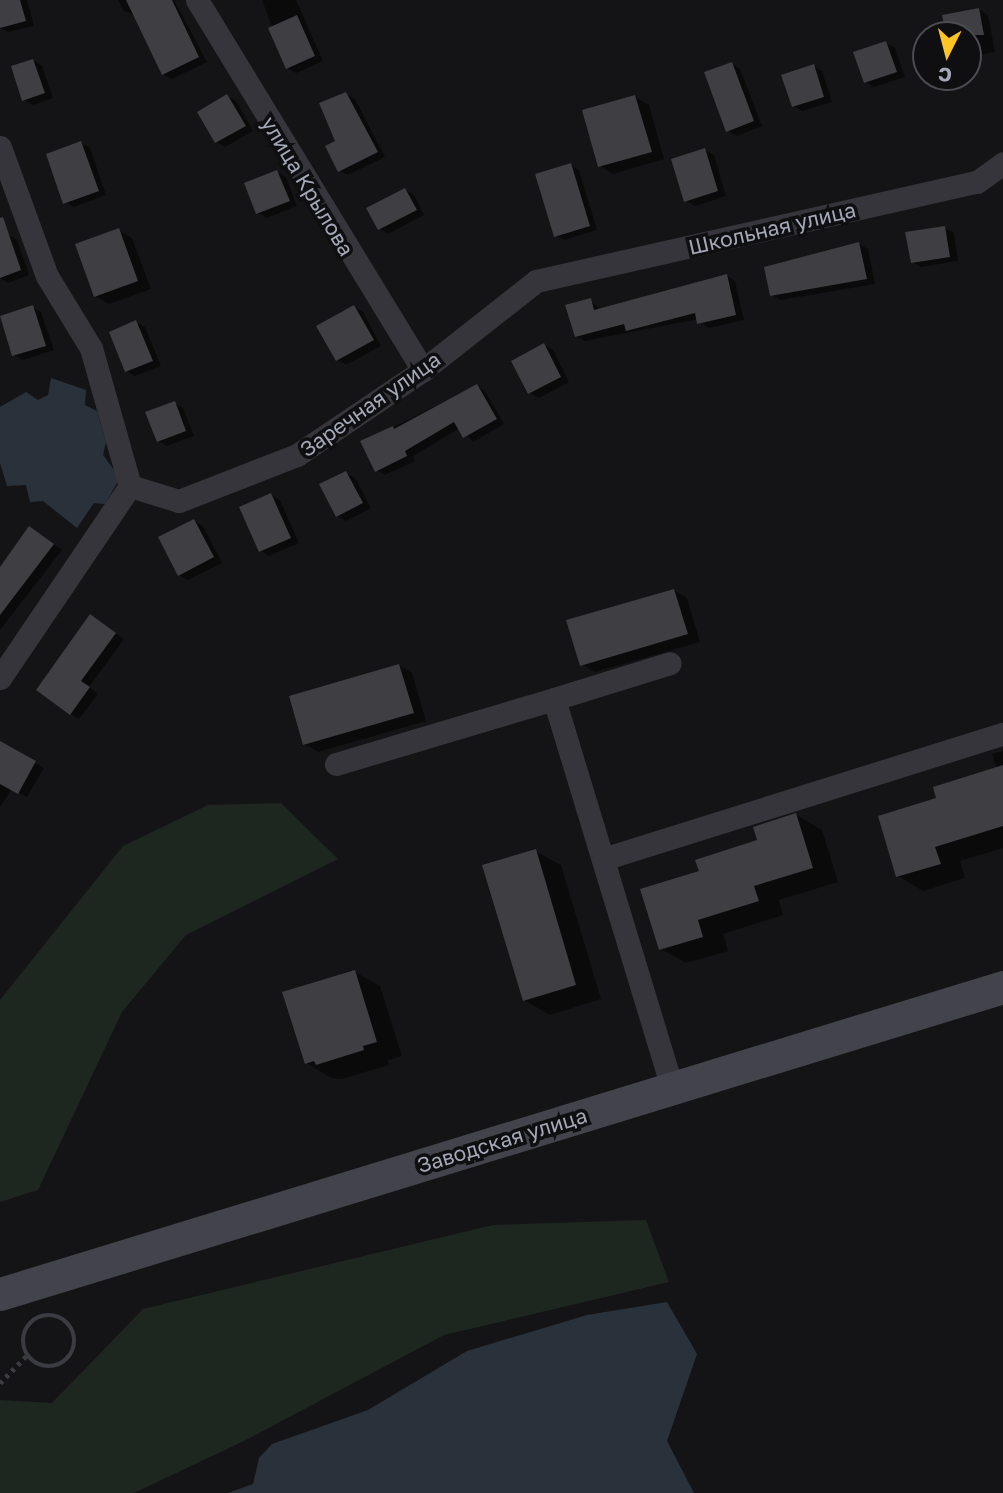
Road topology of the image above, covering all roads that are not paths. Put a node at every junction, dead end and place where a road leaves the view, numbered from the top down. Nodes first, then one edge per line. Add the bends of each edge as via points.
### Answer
1 (197, 0) edge
2 (0, 147) edge
3 (1003, 163) edge
4 (536, 281) joint
5 (423, 370) junction
6 (130, 486) junction
7 (670, 663) dead end
8 (0, 678) edge
9 (554, 699) junction
10 (1003, 734) edge
11 (336, 765) dead end
12 (603, 859) junction
13 (1003, 987) edge
14 (672, 1088) junction
15 (0, 1294) edge

1 - 5 street, улица Крылова
2 - 6 street via 47,276 91,348
3 - 4 street, Школьная улица via 977,182
4 - 5 street, Заречная улица
5 - 6 street, Заречная улица via 297,455 273,465 179,501
6 - 8 street
7 - 9 street
9 - 11 street
9 - 12 street
10 - 12 street
12 - 14 street
13 - 14 main road, Заводская улица
14 - 15 main road, Заводская улица

